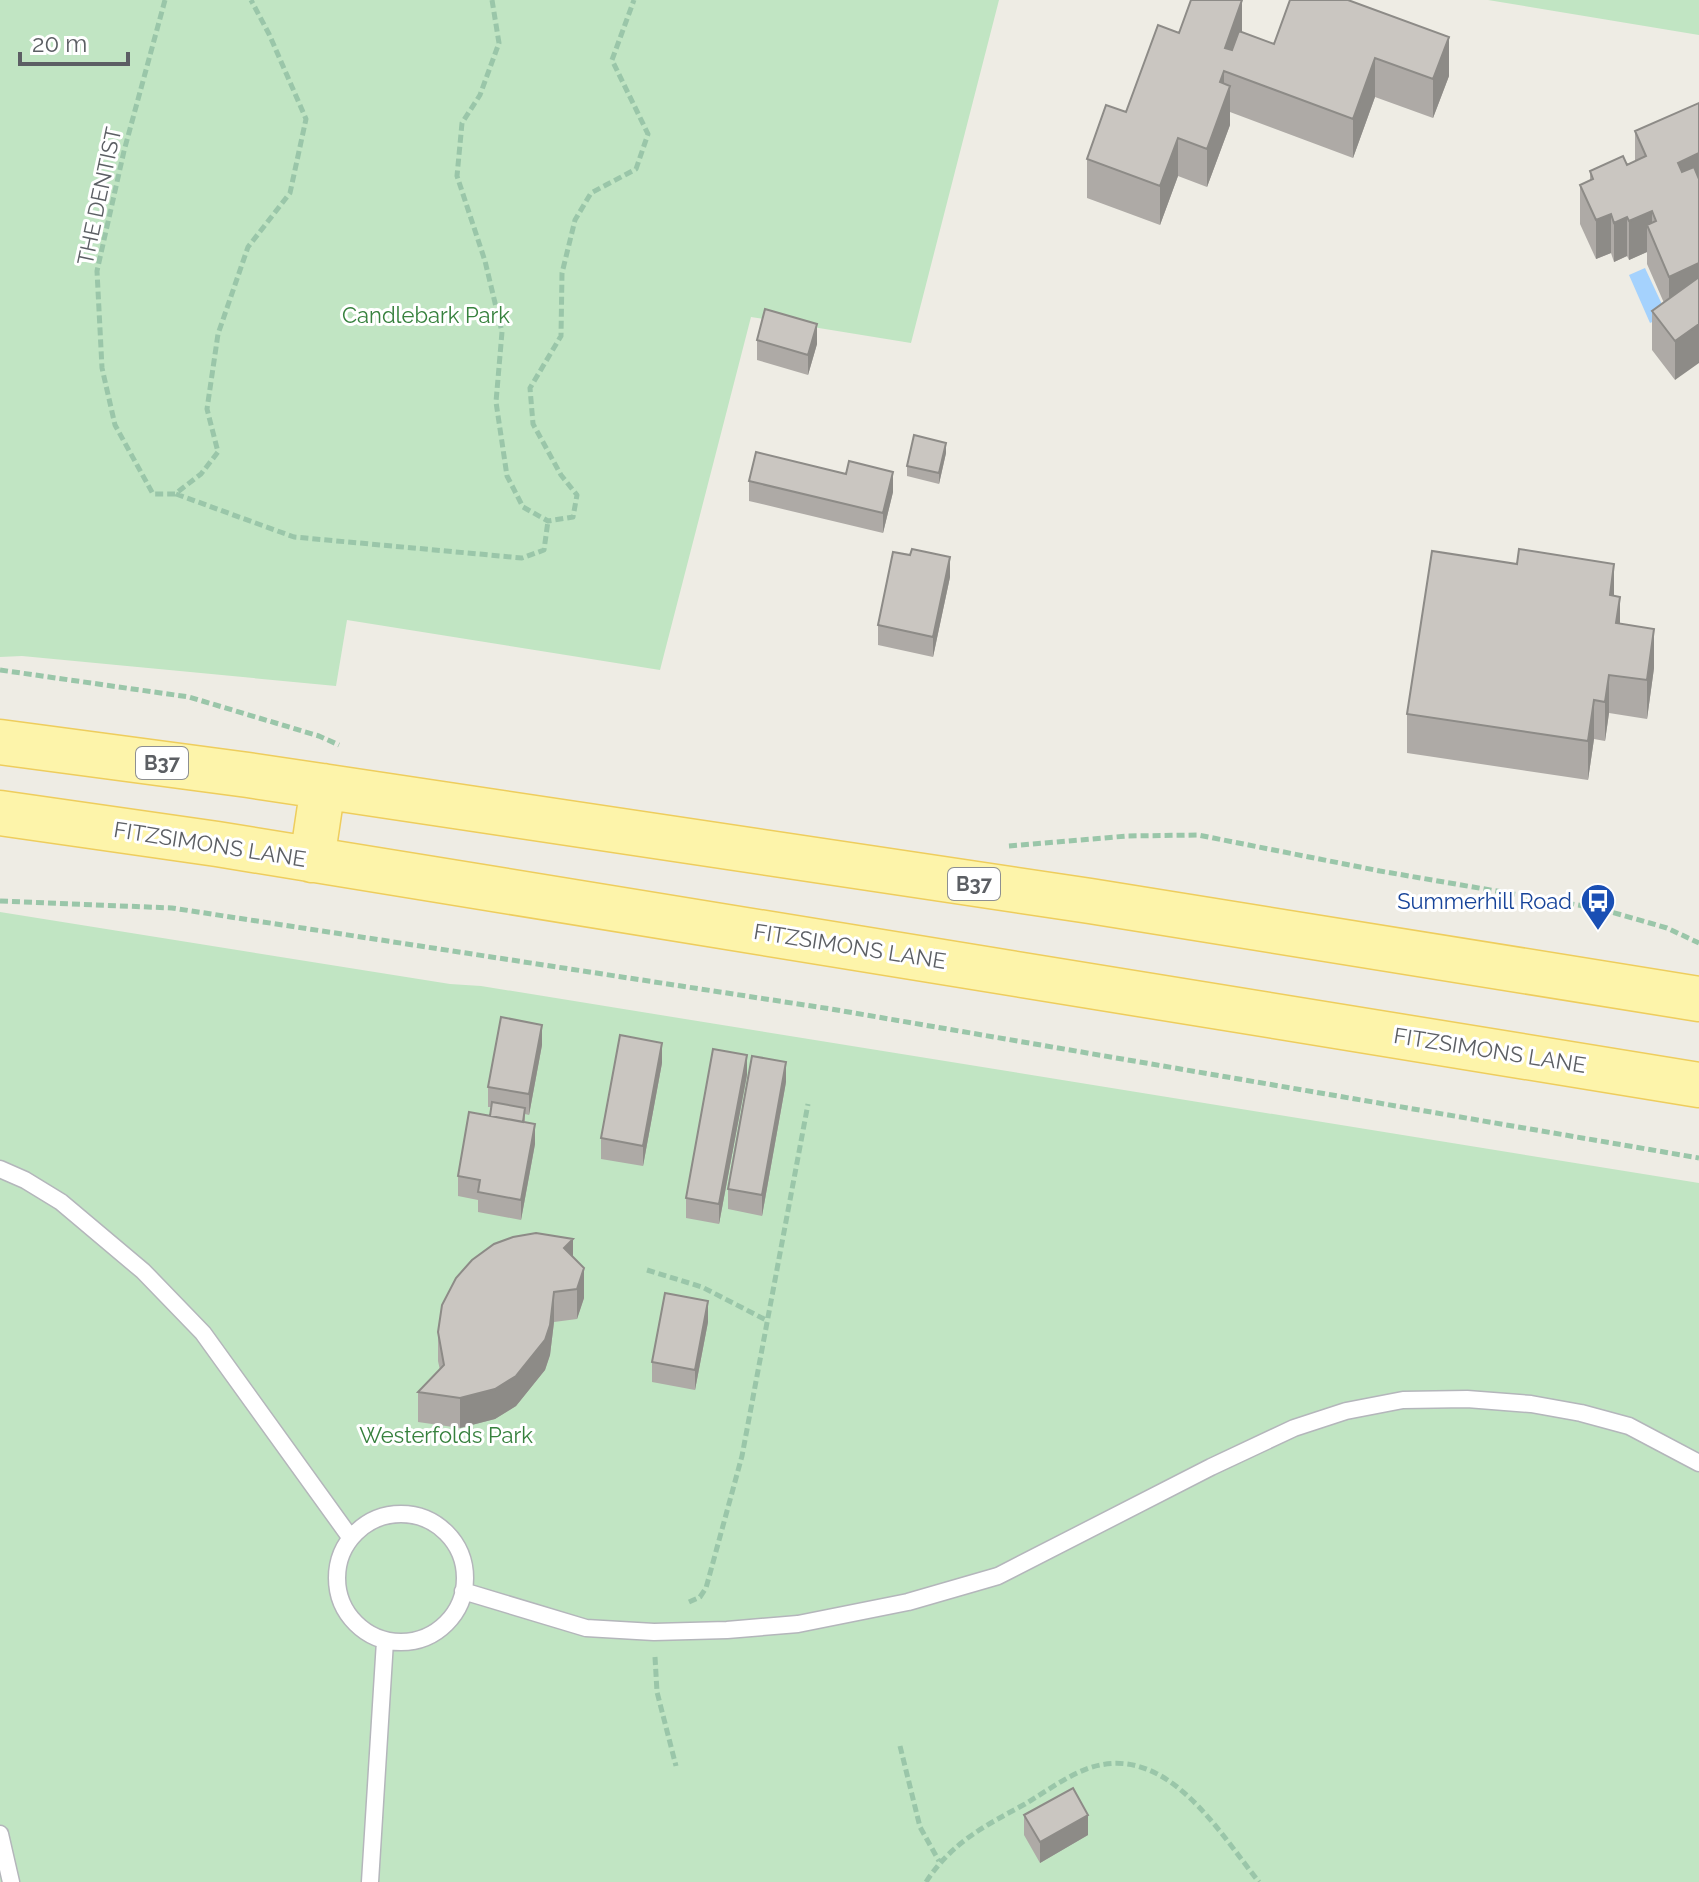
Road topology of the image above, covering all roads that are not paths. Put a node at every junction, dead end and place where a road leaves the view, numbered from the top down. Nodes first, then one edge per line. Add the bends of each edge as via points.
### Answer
1 (0, 742) edge
2 (323, 786) junction
3 (0, 813) edge
4 (312, 860) junction
5 (1699, 999) edge
6 (1699, 1085) edge
7 (0, 1169) edge
8 (1699, 1463) edge
9 (350, 1537) junction
10 (463, 1591) junction
11 (385, 1641) junction
12 (0, 1834) edge
13 (11, 1882) edge
14 (370, 1882) edge

1 - 2 main road, B37
2 - 4 main road
2 - 5 main road, B37
3 - 4 main road, FITZSIMONS LANE
4 - 6 main road, FITZSIMONS LANE
7 - 9 lane via 61,1202 143,1271 203,1333
8 - 10 lane via 1629,1426 1581,1413 1467,1399 1403,1400 1294,1428 998,1576 908,1602 798,1624 654,1632 586,1628
9 - 10 lane via 366,1522 397,1513 439,1525 460,1553
9 - 11 lane via 336,1575 339,1596 364,1631
10 - 11 lane via 455,1612 429,1636
11 - 14 lane
12 - 13 lane

